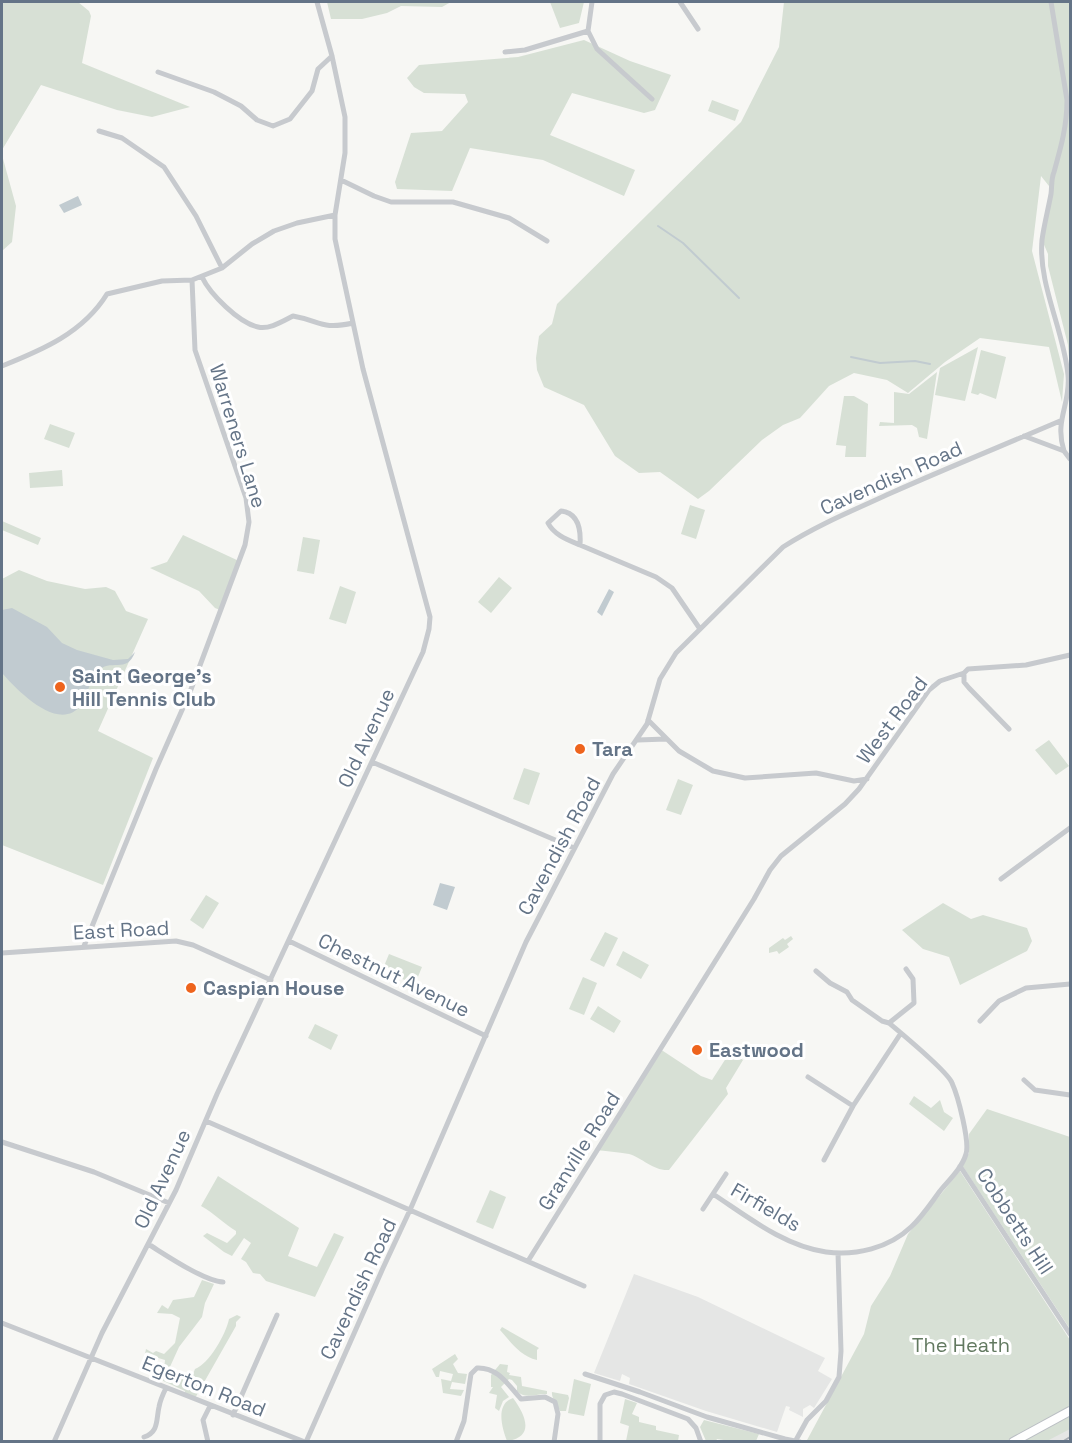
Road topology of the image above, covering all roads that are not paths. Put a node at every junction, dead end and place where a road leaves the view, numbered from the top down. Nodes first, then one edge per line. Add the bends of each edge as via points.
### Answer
1 (317, 2) edge
2 (592, 2) edge
3 (680, 2) edge
4 (1051, 2) edge
5 (698, 29) dead end
6 (588, 31) junction
7 (505, 52) dead end
8 (332, 56) junction
9 (158, 72) dead end
10 (652, 99) dead end
11 (99, 130) dead end
12 (341, 180) junction
13 (335, 215) junction
14 (547, 241) dead end
15 (222, 268) junction
16 (202, 277) junction
17 (192, 280) junction
18 (353, 323) junction
19 (2, 366) edge
20 (1060, 421) junction
21 (1024, 436) junction
22 (1064, 451) junction
23 (1071, 459) edge
24 (580, 545) junction
25 (700, 629) junction
26 (1071, 656) edge
27 (964, 673) junction
28 (648, 720) junction
29 (1009, 729) dead end
30 (666, 739) junction
31 (638, 740) junction
32 (372, 762) junction
33 (867, 779) junction
34 (1071, 828) edge
35 (574, 848) junction
36 (1001, 879) dead end
37 (289, 941) junction
38 (84, 946) junction
39 (2, 952) edge
40 (916, 970) dead end
41 (816, 971) dead end
42 (271, 980) junction
43 (1071, 984) edge
44 (980, 1021) dead end
45 (889, 1023) junction
46 (901, 1033) junction
47 (486, 1036) junction
48 (808, 1077) dead end
49 (1024, 1080) dead end
50 (1071, 1095) edge
51 (853, 1106) junction
52 (206, 1121) junction
53 (2, 1142) edge
54 (824, 1160) dead end
55 (960, 1166) junction
56 (726, 1174) dead end
57 (713, 1194) junction
58 (169, 1203) junction
59 (703, 1209) dead end
60 (410, 1210) junction
61 (148, 1244) junction
62 (838, 1253) junction
63 (528, 1261) junction
64 (224, 1282) dead end
65 (584, 1287) dead end
66 (277, 1316) dead end
67 (2, 1323) edge
68 (1071, 1334) edge
69 (92, 1357) junction
70 (585, 1374) dead end
71 (166, 1388) junction
72 (210, 1406) junction
73 (1071, 1411) edge
74 (233, 1415) junction
75 (144, 1437) dead end
76 (798, 1441) edge
77 (54, 1442) edge
78 (208, 1442) edge
79 (306, 1442) edge
80 (456, 1442) edge
81 (554, 1442) edge
82 (600, 1442) edge
83 (701, 1442) edge
84 (1013, 1442) edge

1 - 8 street, Old Avenue
2 - 6 street
3 - 5 street
4 - 20 street via 1067,100 1065,134 1053,173 1042,240 1047,287 1068,374 1067,399
6 - 7 street
6 - 10 street via 597,49
8 - 9 street via 318,69 312,91 290,119 273,126 214,92
8 - 12 street, Old Avenue via 345,117
11 - 15 street via 122,138 164,167 196,216
12 - 13 street, Old Avenue
12 - 14 street via 391,202 453,202 509,218
13 - 15 street via 274,231
13 - 18 street, Old Avenue via 335,239
15 - 16 street
16 - 17 street
16 - 18 street via 229,309 259,327 293,316 325,326
17 - 19 street via 162,281 107,294 94,312 66,336
17 - 38 street, Warreners Lane via 195,350 246,498 249,522 204,657
18 - 32 street, Old Avenue via 430,617 423,652
20 - 21 street, Cavendish Road
20 - 22 street
21 - 22 street
21 - 25 street, Cavendish Road via 842,515 783,547
22 - 23 street
24 - 24 street via 580,526 570,513 561,512 548,523 560,536
24 - 25 street via 656,577 672,588
25 - 28 street, Cavendish Road via 668,665
26 - 27 street, West Road via 1026,665 968,669
27 - 29 street via 964,682
27 - 33 street, West Road via 940,681 929,690
28 - 30 street, West Road
28 - 31 street, Cavendish Road
30 - 31 street
30 - 33 street, West Road via 700,765 724,775 816,773 854,781
31 - 35 street, Cavendish Road via 613,774
32 - 35 street
32 - 37 street, Old Avenue
33 - 63 street, Granville Road via 845,804 781,856 770,870
34 - 36 street
35 - 47 street, Cavendish Road via 526,942
37 - 42 street, Old Avenue
37 - 47 street, Chestnut Avenue
38 - 39 street, East Road
38 - 42 street, East Road via 176,941
40 - 45 street via 908,971 913,979 914,1003
41 - 45 street, Cobbetts Hill via 882,1022
42 - 52 street, Old Avenue
43 - 44 street via 1026,988 999,1001
45 - 46 street, Cobbetts Hill
46 - 51 street
46 - 55 street, Cobbetts Hill via 952,1082 967,1140 967,1153
47 - 60 street, Cavendish Road
48 - 51 street
49 - 50 street via 1035,1090
51 - 54 street
52 - 58 street, Old Avenue
52 - 60 street
53 - 58 street via 94,1172
55 - 62 street, Firfields via 911,1227 872,1250
55 - 68 street, Cobbetts Hill
56 - 57 street, Firfields
57 - 59 street, Firfields
57 - 62 street, Firfields via 776,1234 810,1248
58 - 61 street, Old Avenue
60 - 63 street
60 - 79 street, Cavendish Road
61 - 64 street via 201,1274
61 - 69 street, Old Avenue
62 - 76 street via 839,1377 826,1401 807,1420
63 - 65 street
66 - 74 street
67 - 69 street, Egerton Road
69 - 71 street, Egerton Road
69 - 77 street, Old Avenue
70 - 76 street via 707,1417
71 - 72 street, Egerton Road
71 - 75 street via 158,1423
72 - 74 street, Egerton Road
72 - 78 street via 203,1420
73 - 84 main road
74 - 79 street, Egerton Road
80 - 81 street via 464,1421 471,1374 477,1368 487,1368 521,1399 545,1397 555,1402 558,1414
82 - 83 street via 600,1404 605,1395 614,1392 688,1419

